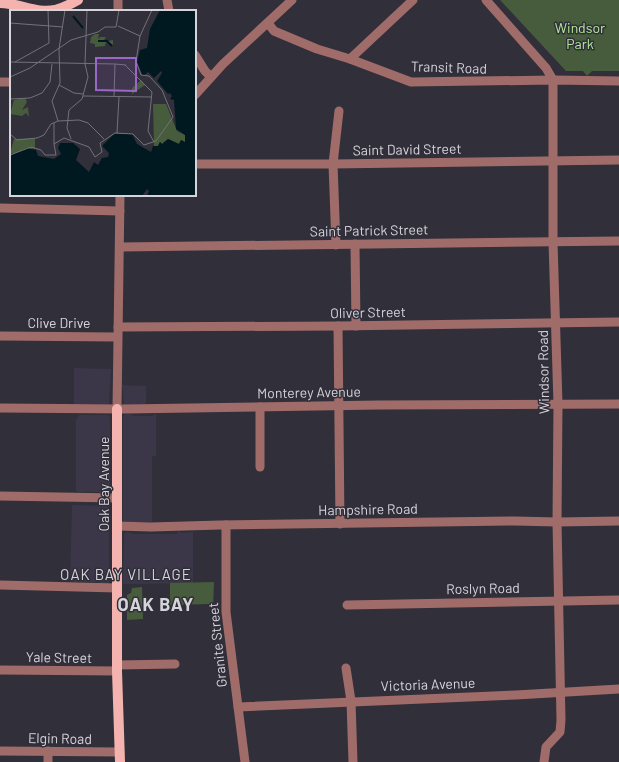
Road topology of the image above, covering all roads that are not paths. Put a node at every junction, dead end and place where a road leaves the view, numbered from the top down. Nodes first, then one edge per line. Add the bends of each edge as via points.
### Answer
1 (78, 0) edge
2 (167, 0) edge
3 (292, 0) edge
4 (413, 0) edge
5 (486, 0) edge
6 (0, 3) edge
7 (41, 10) edge
8 (56, 10) edge
9 (168, 10) edge
10 (268, 23) junction
11 (196, 57) edge
12 (350, 59) junction
13 (211, 77) junction
14 (553, 80) junction
15 (619, 81) edge
16 (196, 94) edge
17 (339, 111) dead end
18 (554, 160) junction
19 (619, 160) edge
20 (196, 164) edge
21 (333, 164) junction
22 (120, 196) edge
23 (124, 196) edge
24 (0, 208) edge
25 (120, 208) junction
26 (619, 241) edge
27 (553, 242) junction
28 (355, 244) junction
29 (336, 245) junction
30 (120, 247) junction
31 (555, 322) junction
32 (619, 322) edge
33 (338, 326) junction
34 (356, 326) junction
35 (118, 327) junction
36 (0, 336) edge
37 (117, 337) junction
38 (558, 404) junction
39 (619, 404) edge
40 (339, 406) junction
41 (260, 407) junction
42 (0, 408) edge
43 (117, 409) junction
44 (260, 467) dead end
45 (0, 496) edge
46 (117, 498) junction
47 (619, 521) edge
48 (557, 522) junction
49 (340, 524) junction
50 (226, 525) junction
51 (117, 526) junction
52 (0, 585) edge
53 (117, 588) junction
54 (619, 600) edge
55 (560, 602) junction
56 (347, 604) dead end
57 (175, 664) dead end
58 (117, 668) junction
59 (346, 668) dead end
60 (0, 670) edge
61 (619, 689) edge
62 (561, 691) junction
63 (351, 701) junction
64 (238, 707) junction
65 (0, 751) edge
66 (48, 752) junction
67 (120, 757) edge
68 (48, 762) edge
69 (245, 762) edge
70 (353, 762) edge
71 (544, 762) edge

1 - 8 main road
2 - 9 street
3 - 10 street
4 - 12 street
5 - 14 street via 546,68
6 - 7 main road
10 - 12 street, Transit Road via 274,31 287,37
10 - 13 street
11 - 13 street
12 - 14 street, Transit Road via 412,82
13 - 16 street
14 - 15 street, Transit Road
14 - 18 street, Windsor Road
17 - 21 street
18 - 19 street, Saint David Street
18 - 21 street, Saint David Street
18 - 27 street, Windsor Road
20 - 21 street, Saint David Street
21 - 29 street
22 - 25 street, Oak Bay Avenue
23 - 25 street
24 - 25 street
25 - 30 street, Oak Bay Avenue
26 - 27 street, Saint Patrick Street
27 - 28 street, Saint Patrick Street
27 - 31 street, Windsor Road
28 - 29 street, Saint Patrick Street
28 - 34 street
29 - 30 street, Saint Patrick Street
30 - 35 street, Oak Bay Avenue
31 - 32 street, Oliver Street
31 - 34 street, Oliver Street
31 - 38 street, Windsor Road
33 - 34 street, Oliver Street
33 - 35 street, Oliver Street
33 - 40 street
35 - 37 street, Oak Bay Avenue
36 - 37 street, Clive Drive
37 - 43 street, Oak Bay Avenue
38 - 39 street, Monterey Avenue
38 - 40 street, Monterey Avenue
38 - 48 street, Windsor Road
40 - 41 street, Monterey Avenue
40 - 49 street
41 - 43 street, Monterey Avenue
41 - 44 street
42 - 43 street, Monterey Avenue
43 - 46 main road, Oak Bay Avenue
45 - 46 street
46 - 51 main road, Oak Bay Avenue
47 - 48 street, Hampshire Road
48 - 49 street, Hampshire Road
48 - 55 street, Windsor Road
49 - 50 street, Hampshire Road
50 - 51 street, Hampshire Road
50 - 64 street, Granite Street via 226,612
51 - 53 main road, Oak Bay Avenue
52 - 53 street
53 - 58 main road, Oak Bay Avenue
54 - 55 street, Roslyn Road
55 - 56 street, Roslyn Road
55 - 62 street, Windsor Road
57 - 58 street, Yale Street
58 - 60 street, Yale Street
58 - 67 main road, Oak Bay Avenue
59 - 63 street
61 - 62 street, Victoria Avenue
62 - 63 street, Victoria Avenue
62 - 71 street, Windsor Road via 560,732 546,747
63 - 64 street, Victoria Avenue
63 - 70 street
64 - 69 street, Granite Street
65 - 66 street, Elgin Road
66 - 67 street, Elgin Road
66 - 68 street

